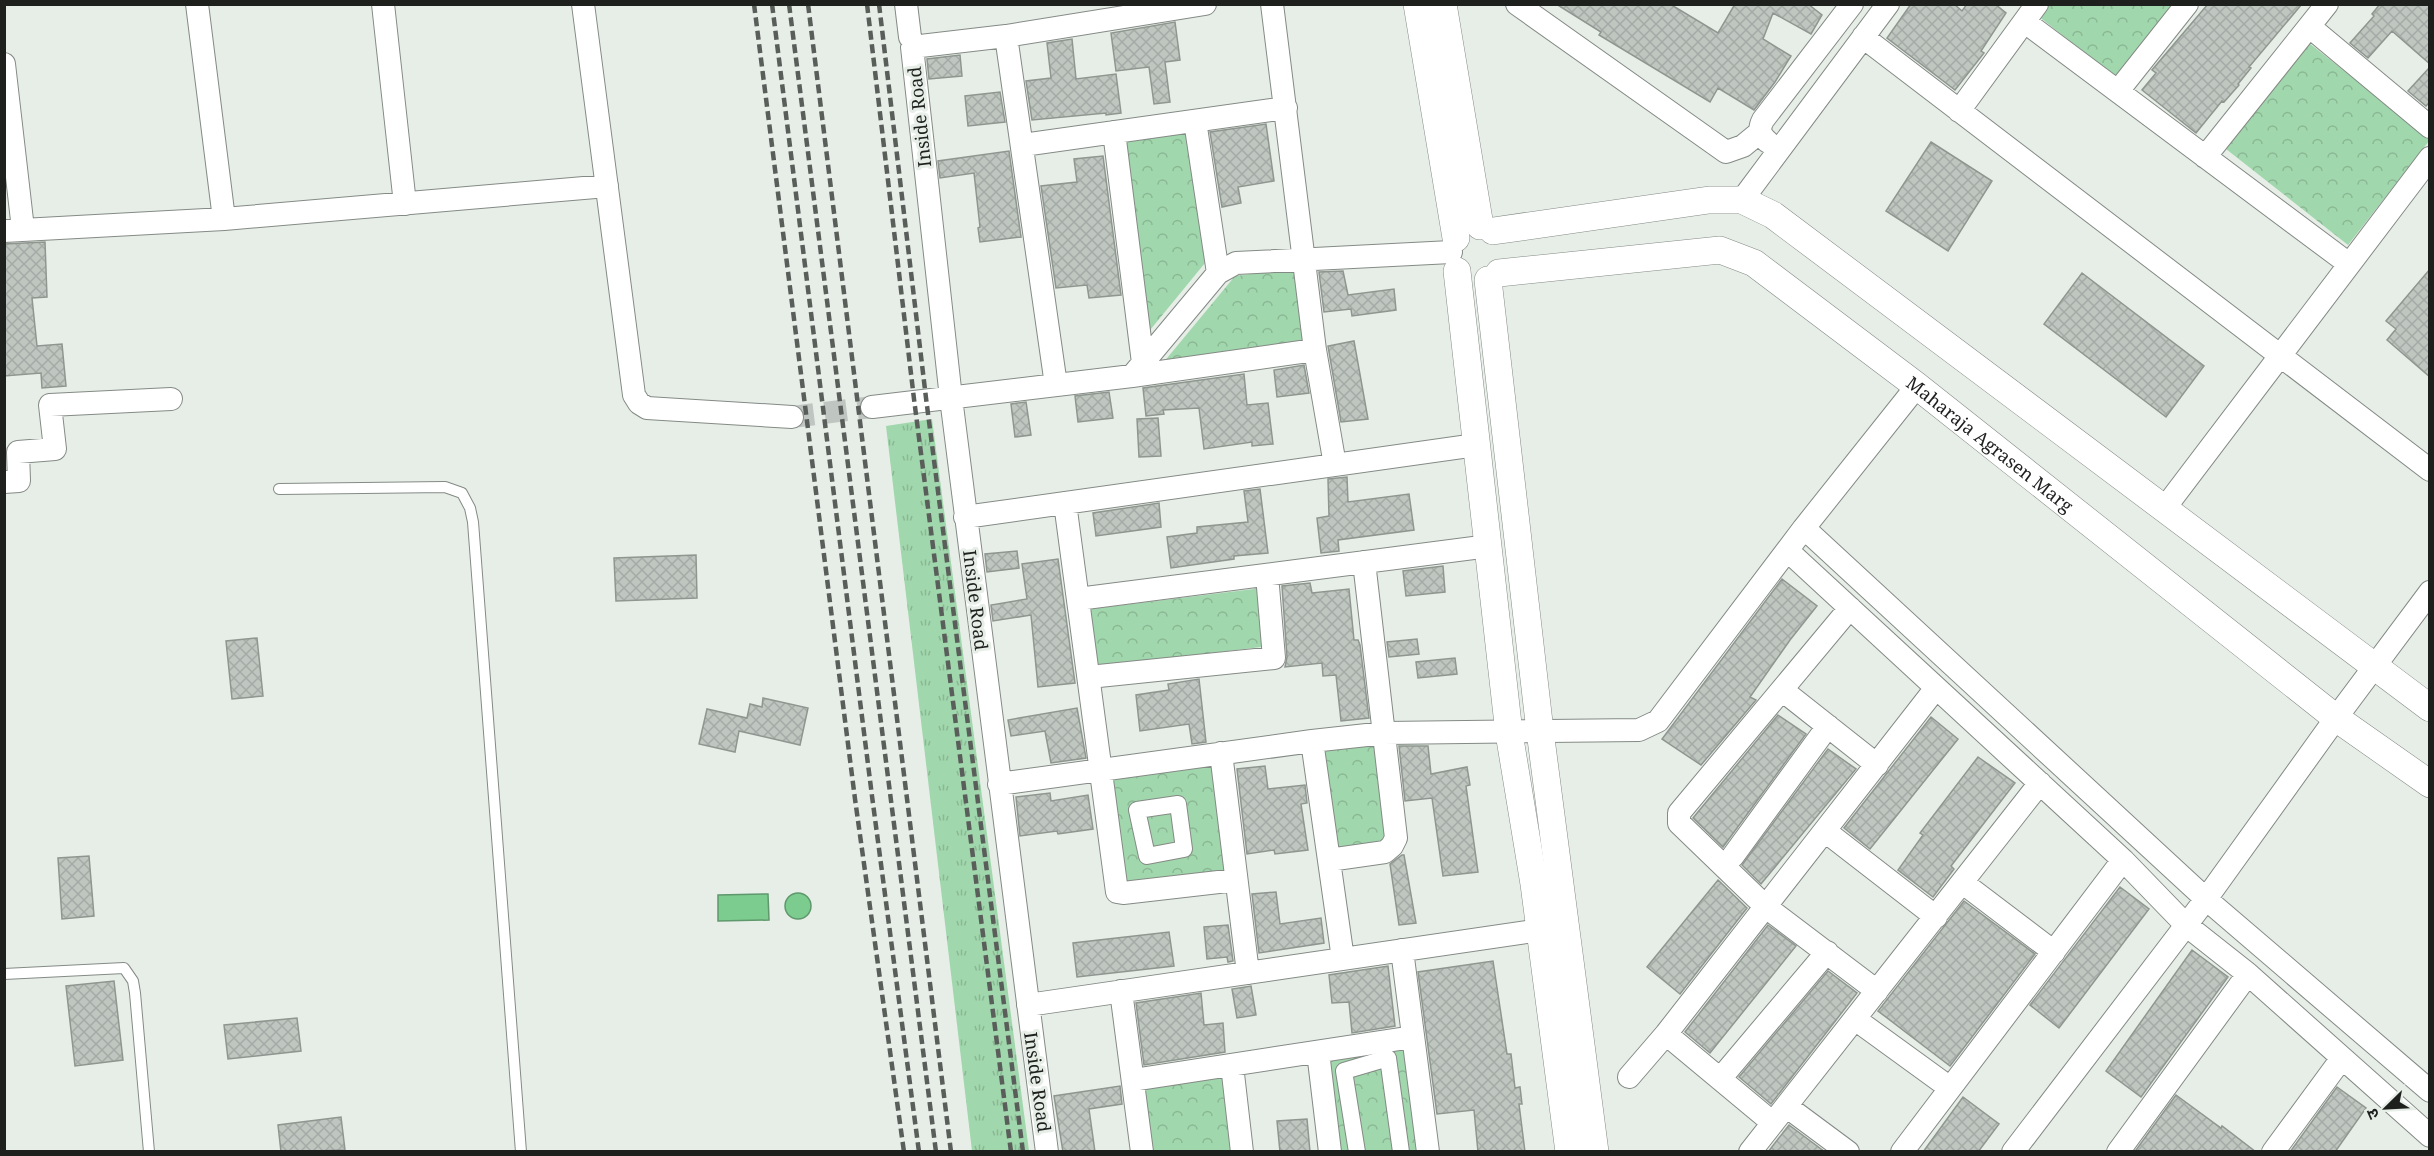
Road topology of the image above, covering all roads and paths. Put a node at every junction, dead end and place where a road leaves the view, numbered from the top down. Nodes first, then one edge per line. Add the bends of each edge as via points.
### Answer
1 (197, 4) edge
2 (383, 4) edge
3 (583, 4) edge
4 (906, 4) edge
5 (1205, 4) edge
6 (1272, 4) edge
7 (1417, 4) edge
8 (1443, 4) edge
9 (1517, 4) edge
10 (1852, 4) edge
11 (1888, 4) edge
12 (2187, 4) edge
13 (2327, 4) edge
14 (2031, 13) edge
15 (2310, 27) junction
16 (1006, 36) junction
17 (1863, 37) junction
18 (911, 42) junction
19 (4, 64) edge
20 (2118, 91) junction
21 (1286, 108) junction
22 (1959, 111) junction
23 (1195, 121) junction
24 (2430, 127) edge
25 (1113, 132) junction
26 (1760, 132) junction
27 (1023, 145) junction
28 (1778, 151) junction
29 (2205, 157) junction
30 (2430, 158) edge
31 (607, 186) junction
32 (1742, 200) junction
33 (405, 204) junction
34 (224, 219) junction
35 (1486, 229) junction
36 (14, 230) edge
37 (1455, 254) junction
38 (1304, 258) junction
39 (2349, 264) junction
40 (1218, 273) junction
41 (1493, 276) junction
42 (1316, 350) junction
43 (2280, 356) junction
44 (1137, 369) junction
45 (1056, 385) junction
46 (1917, 386) junction
47 (951, 398) junction
48 (171, 399) dead end
49 (872, 407) tunnel mouth
50 (792, 417) tunnel mouth
51 (1476, 445) junction
52 (1335, 465) junction
53 (2430, 470) edge
54 (4, 482) edge
55 (279, 489) dead end
56 (1065, 502) junction
57 (2164, 509) junction
58 (965, 517) junction
59 (1804, 528) junction
60 (1489, 546) junction
61 (1788, 551) junction
62 (1364, 562) junction
63 (1267, 575) junction
64 (2430, 592) edge
65 (1078, 599) junction
66 (1850, 608) junction
67 (2374, 666) junction
68 (1089, 677) junction
69 (1936, 688) junction
70 (1782, 690) junction
71 (2430, 708) edge
72 (2336, 718) junction
73 (1828, 726) junction
74 (1540, 730) junction
75 (1385, 733) junction
76 (1509, 733) junction
77 (1312, 741) junction
78 (1221, 753) junction
79 (1877, 765) junction
80 (1100, 770) junction
81 (2040, 783) junction
82 (999, 784) junction
83 (2430, 784) edge
84 (1825, 831) junction
85 (1733, 856) dead end
86 (1329, 860) junction
87 (2123, 860) junction
88 (1236, 880) junction
89 (1546, 882) junction
90 (1962, 883) junction
91 (2206, 899) junction
92 (1766, 907) junction
93 (1936, 917) junction
94 (2187, 925) junction
95 (1540, 930) junction
96 (1402, 950) junction
97 (1827, 952) junction
98 (2054, 952) junction
99 (1342, 959) junction
100 (1248, 973) junction
101 (4, 974) edge
102 (2248, 974) junction
103 (1122, 991) junction
104 (1877, 991) junction
105 (1028, 1005) junction
106 (1855, 1019) junction
107 (1666, 1034) junction
108 (1413, 1037) junction
109 (1318, 1052) junction
110 (2342, 1058) junction
111 (1232, 1065) junction
112 (1629, 1077) dead end
113 (1720, 1079) junction
114 (1133, 1080) junction
115 (1950, 1088) junction
116 (2430, 1091) edge
117 (1780, 1114) junction
118 (2430, 1136) edge
119 (1837, 1148) edge
120 (149, 1152) edge
121 (521, 1152) edge
122 (1047, 1152) edge
123 (1142, 1152) edge
124 (1242, 1152) edge
125 (1330, 1152) edge
126 (1357, 1152) edge
127 (1401, 1152) edge
128 (1428, 1152) edge
129 (1569, 1152) edge
130 (1595, 1152) edge
131 (1750, 1152) edge
132 (1902, 1152) edge
133 (2013, 1152) edge
134 (2118, 1152) edge
135 (2273, 1152) edge

1 - 34 street
2 - 33 street
3 - 31 street
4 - 18 street, Inside Road
5 - 16 street
6 - 21 street
7 - 37 street
8 - 35 street
9 - 26 street via 1726,152 1735,151
10 - 26 street via 1763,120
11 - 17 street
12 - 20 street
13 - 15 street
14 - 20 street
14 - 22 street
15 - 24 street
15 - 29 street
16 - 18 street
16 - 27 street
17 - 22 street
17 - 28 street
18 - 47 street, Inside Road
19 - 36 street
20 - 29 street
21 - 23 street
21 - 38 street
22 - 43 street
23 - 25 street
23 - 40 street
25 - 27 street
25 - 44 street
26 - 28 street
27 - 45 street
28 - 32 street
29 - 39 street
30 - 39 street
31 - 33 street
31 - 50 street via 634,395 639,404 647,408
32 - 35 street via 1709,200
32 - 57 street via 1773,215
33 - 34 street
34 - 36 street
35 - 37 street via 1469,228
35 - 41 street via 1501,238 1506,256
37 - 38 street
37 - 41 street via 1464,278 1473,281
37 - 51 street
38 - 40 street via 1236,263
38 - 42 street
39 - 43 street
40 - 44 street
41 - 46 street, Maharaja Agrasen Marg via 1720,250 1754,263
41 - 74 street
42 - 44 street
42 - 52 street
43 - 53 street
43 - 57 street
44 - 45 street
45 - 47 street
46 - 59 street
46 - 72 street, Maharaja Agrasen Marg
47 - 49 street
47 - 58 street, Inside Road
48 - 54 street via 50,405 55,449 18,452 19,481
51 - 52 street
51 - 60 street
52 - 56 street
55 - 121 lane via 445,487 462,493 470,508
56 - 58 street
56 - 65 street
57 - 67 street
58 - 82 street, Inside Road
59 - 61 street
59 - 91 street
60 - 62 street
60 - 76 street
61 - 66 street
61 - 74 street via 1658,721 1639,730
62 - 63 street
62 - 75 street
63 - 65 street
63 - 68 street via 1274,658
64 - 67 street
65 - 68 street
66 - 69 street
66 - 70 street
67 - 71 street
67 - 72 street
68 - 80 street
69 - 79 street
69 - 81 street
70 - 73 street
70 - 92 street via 1678,818
72 - 83 street, Maharaja Agrasen Marg
72 - 91 street
73 - 79 street
73 - 85 street
74 - 76 street
74 - 89 street
75 - 76 street
75 - 77 street
75 - 86 street via 1396,838 1385,852
76 - 89 street
77 - 78 street
77 - 86 street
78 - 80 street
78 - 88 street
79 - 84 street
80 - 82 street
80 - 88 street via 1117,892
81 - 87 street
81 - 90 street
82 - 105 street, Inside Road
84 - 92 street
84 - 93 street
86 - 99 street
87 - 94 street
87 - 98 street
88 - 100 street
89 - 95 street
89 - 130 street
90 - 93 street
90 - 98 street
91 - 94 street
91 - 116 street
92 - 97 street
92 - 107 street
93 - 104 street
94 - 102 street
94 - 133 street
95 - 96 street
95 - 129 street
96 - 99 street
96 - 108 street
97 - 104 street
97 - 113 street
98 - 115 street
99 - 100 street
100 - 103 street
101 - 120 lane via 124,968 133,981 135,993
102 - 110 street
102 - 134 street
103 - 105 street
103 - 114 street
104 - 106 street
105 - 122 street, Inside Road
106 - 115 street
106 - 117 street
107 - 112 street
107 - 113 street
108 - 109 street
108 - 128 street
109 - 111 street
109 - 125 street
110 - 118 street
110 - 135 street
111 - 114 street
111 - 124 street
113 - 117 street
114 - 123 street
115 - 132 street
117 - 119 street
117 - 131 street
126 - 127 street via 1344,1071 1388,1058

